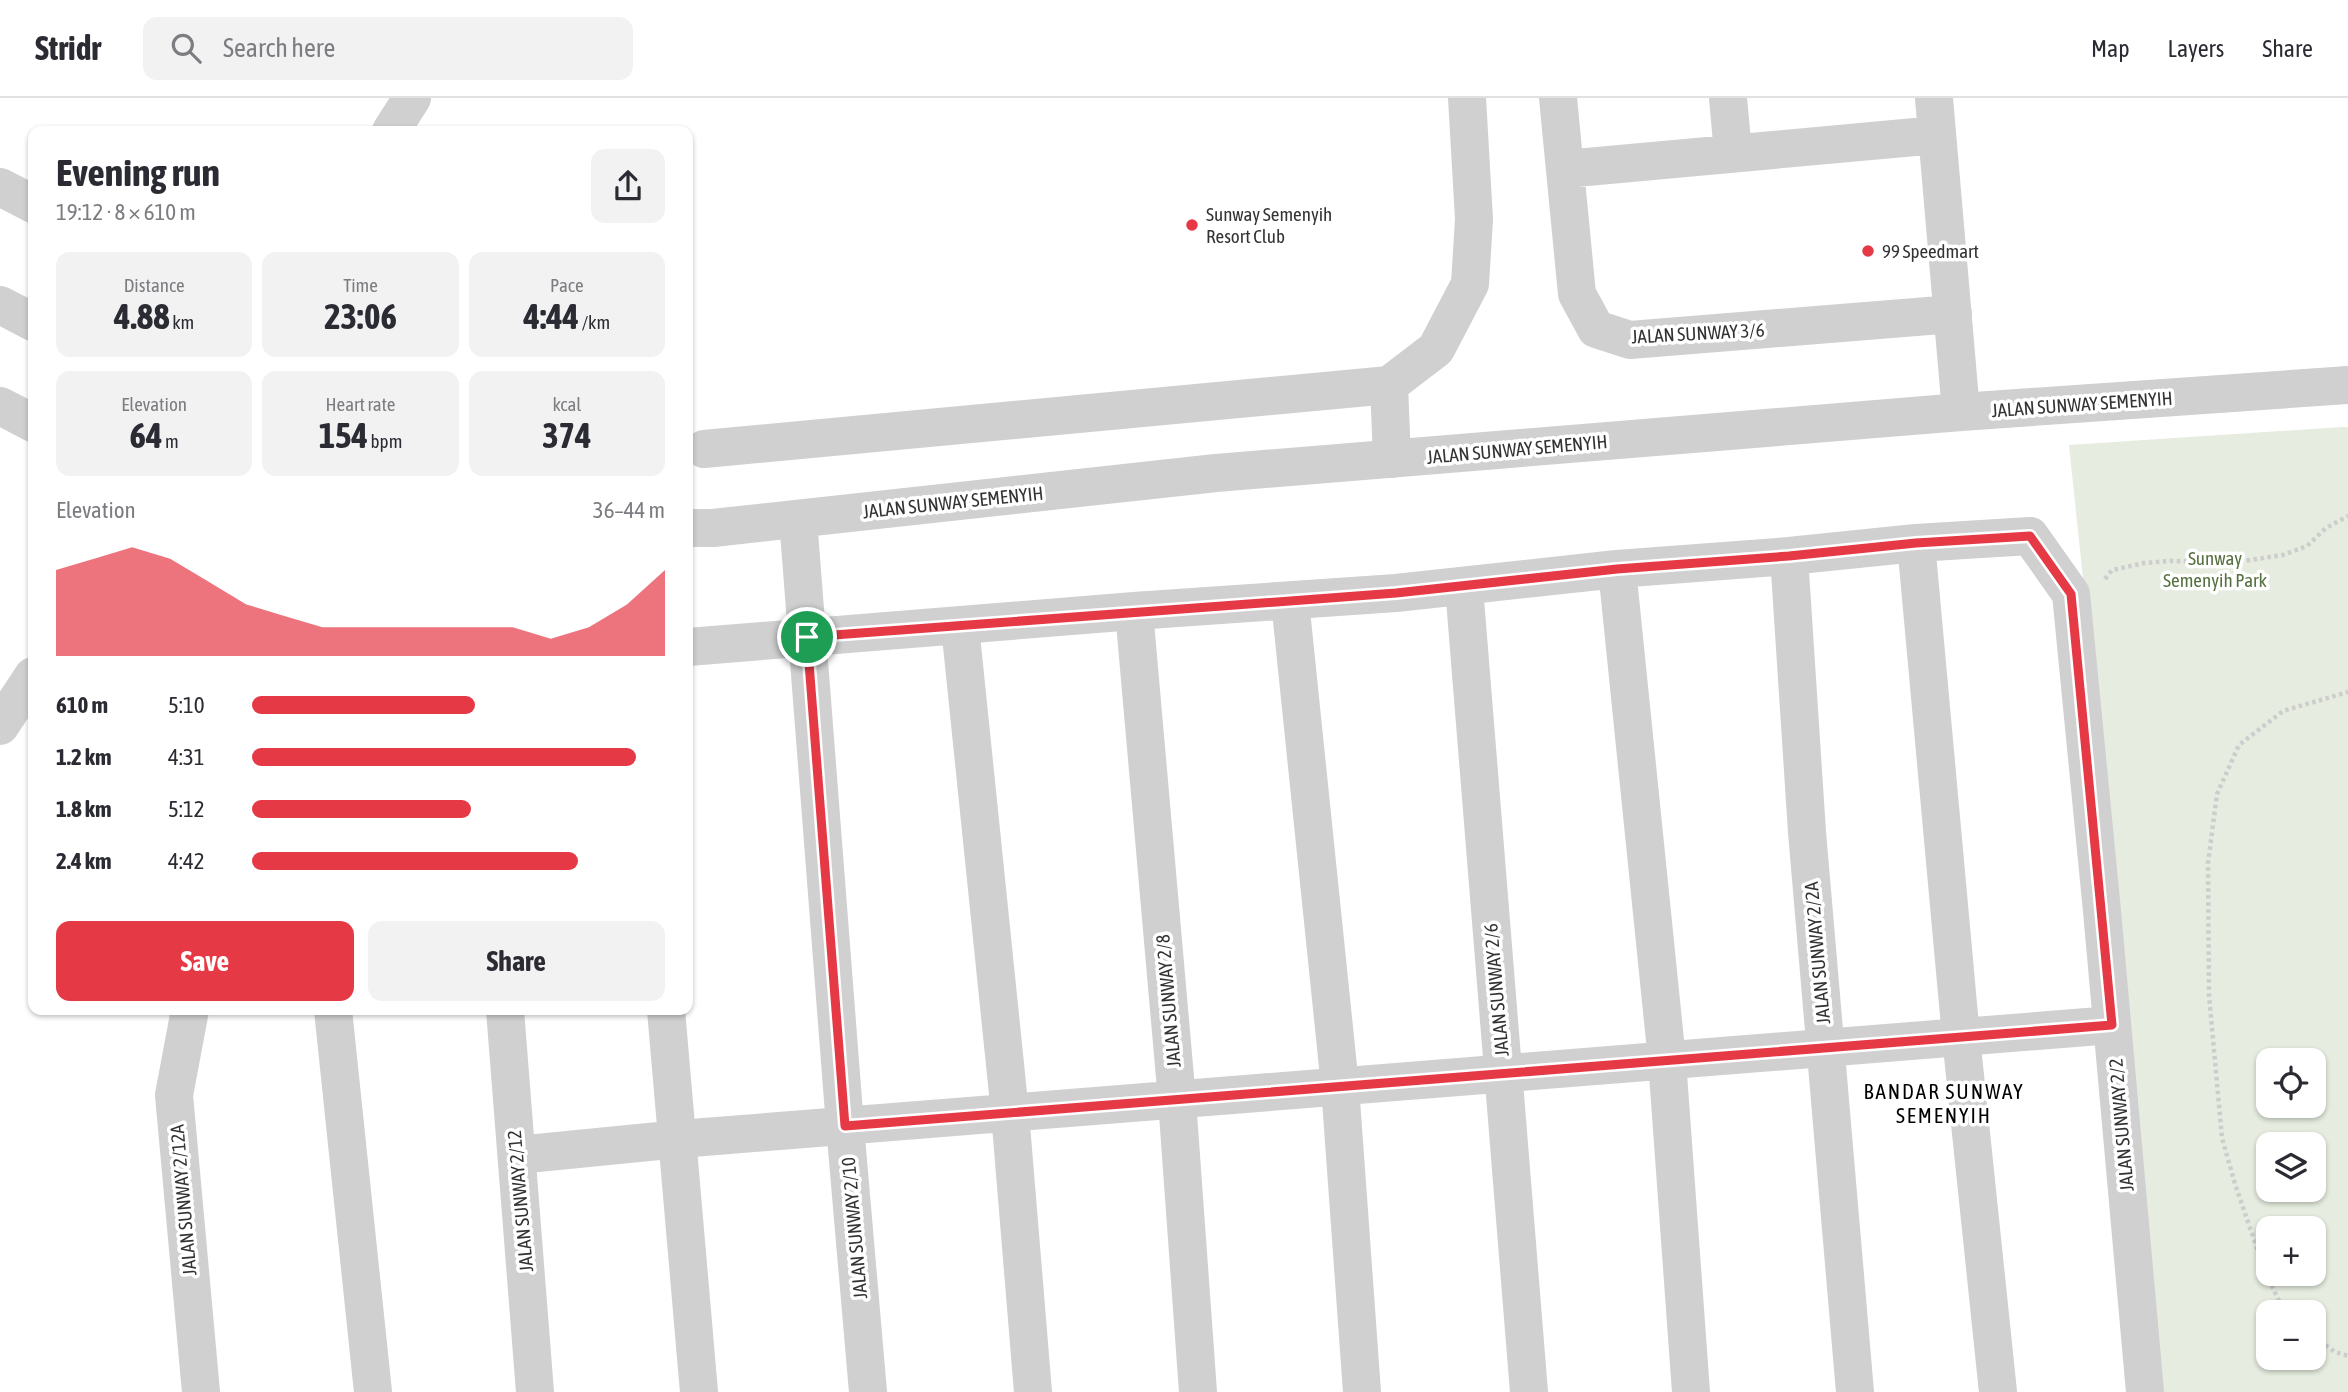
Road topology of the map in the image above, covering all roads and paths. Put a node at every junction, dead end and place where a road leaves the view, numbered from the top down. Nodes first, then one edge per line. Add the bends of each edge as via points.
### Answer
1 (412, 98) edge
2 (1467, 98) edge
3 (1558, 98) edge
4 (1728, 98) edge
5 (1934, 98) edge
6 (394, 126) edge
7 (1937, 135) junction
8 (1733, 153) junction
9 (1565, 169) junction
10 (0, 187) edge
11 (28, 201) edge
12 (0, 305) edge
13 (1953, 314) junction
14 (28, 319) edge
15 (1389, 385) junction
16 (2348, 385) edge
17 (0, 406) edge
18 (1961, 412) junction
19 (28, 420) edge
20 (704, 449) dead end
21 (1392, 459) junction
22 (2348, 516) edge
23 (798, 519) junction
24 (693, 528) edge
25 (1916, 543) junction
26 (1789, 556) junction
27 (1617, 569) junction
28 (2104, 580) dead end
29 (1464, 587) junction
30 (1290, 601) junction
31 (1134, 611) junction
32 (960, 626) junction
33 (807, 637) junction
34 (693, 647) edge
35 (28, 684) edge
36 (2348, 692) edge
37 (0, 726) edge
38 (189, 1015) edge
39 (333, 1015) edge
40 (505, 1015) edge
41 (666, 1015) edge
42 (2112, 1025) junction
43 (1961, 1037) junction
44 (1825, 1048) junction
45 (1667, 1060) junction
46 (1502, 1074) junction
47 (1340, 1086) junction
48 (1177, 1100) junction
49 (1010, 1113) junction
50 (845, 1126) junction
51 (678, 1139) junction
52 (517, 1155) junction
53 (2279, 1300) edge
54 (2326, 1346) edge
55 (2348, 1356) edge
56 (201, 1392) edge
57 (373, 1392) edge
58 (536, 1392) edge
59 (699, 1392) edge
60 (868, 1392) edge
61 (1033, 1392) edge
62 (1198, 1392) edge
63 (1362, 1392) edge
64 (1529, 1392) edge
65 (1691, 1392) edge
66 (1854, 1392) edge
67 (1998, 1392) edge
68 (2145, 1392) edge

1 - 6 street
2 - 15 street via 1474,219 1470,284 1436,349
3 - 9 street, JALAN SUNWAY 3/6
4 - 8 street
5 - 7 street
7 - 8 street
7 - 13 street
8 - 9 street
9 - 13 street, JALAN SUNWAY 3/6 via 1577,294 1596,329 1630,340
10 - 11 street
12 - 14 street
13 - 18 street
15 - 20 street
15 - 21 street
16 - 18 street, JALAN SUNWAY SEMENYIH
17 - 19 street
18 - 21 street, JALAN SUNWAY SEMENYIH
21 - 23 street, JALAN SUNWAY SEMENYIH via 1216,473
22 - 28 path via 2326,528 2307,547 2283,555 2236,562 2144,563 2112,570
23 - 24 street, JALAN SUNWAY SEMENYIH
23 - 33 street, JALAN SUNWAY 2/10
25 - 26 street
25 - 42 street, JALAN SUNWAY 2/2 via 2030,536 2071,594
25 - 43 street
26 - 27 street
26 - 44 street, JALAN SUNWAY 2/2A
27 - 29 street
27 - 45 street
29 - 30 street
29 - 46 street, JALAN SUNWAY 2/6
30 - 31 street
30 - 47 street
31 - 32 street
31 - 48 street, JALAN SUNWAY 2/8
32 - 33 street
32 - 49 street
33 - 34 street
33 - 50 street, JALAN SUNWAY 2/10
35 - 37 street
36 - 53 path via 2283,711 2239,745 2217,794 2208,863 2209,995 2222,1138 2264,1269
38 - 56 street, JALAN SUNWAY 2/12A via 174,1095
39 - 57 street
40 - 52 street, JALAN SUNWAY 2/12
41 - 51 street
42 - 43 street
42 - 68 street, JALAN SUNWAY 2/2
43 - 44 street
43 - 67 street
44 - 45 street
44 - 66 street, JALAN SUNWAY 2/2A
45 - 46 street
45 - 65 street
46 - 47 street
46 - 64 street, JALAN SUNWAY 2/6
47 - 48 street
47 - 63 street
48 - 49 street
48 - 62 street, JALAN SUNWAY 2/8
49 - 50 street
49 - 61 street
50 - 51 street
50 - 60 street, JALAN SUNWAY 2/10
51 - 52 street
51 - 59 street
52 - 58 street, JALAN SUNWAY 2/12
54 - 55 path

